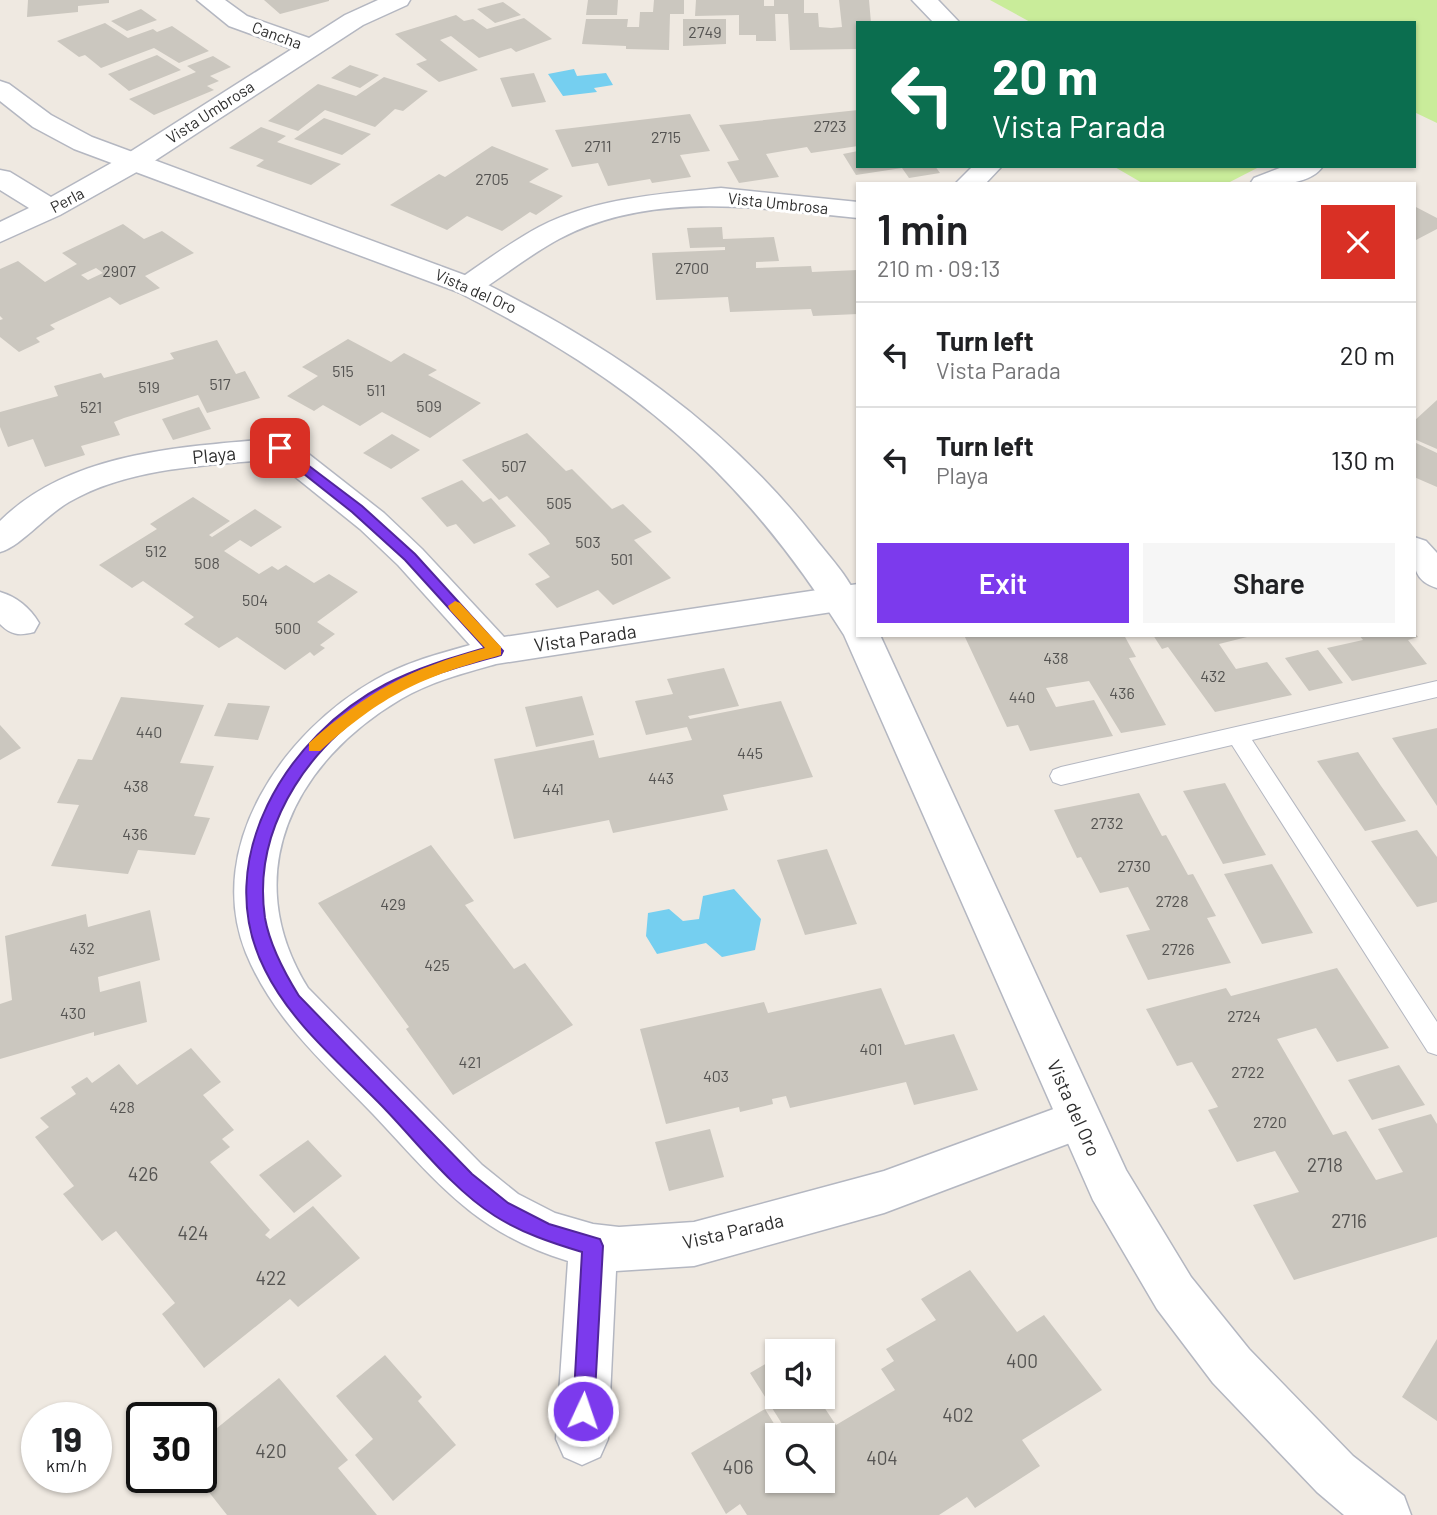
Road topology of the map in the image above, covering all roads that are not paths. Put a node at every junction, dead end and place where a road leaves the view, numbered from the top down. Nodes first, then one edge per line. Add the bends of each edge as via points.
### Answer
1 (209, 0) edge
2 (397, 0) edge
3 (924, 0) edge
4 (946, 21) edge
5 (311, 47) junction
6 (0, 89) edge
7 (132, 163) junction
8 (987, 168) edge
9 (1305, 168) edge
10 (0, 178) edge
11 (972, 182) edge
12 (1269, 182) edge
13 (50, 209) junction
14 (856, 210) edge
15 (0, 233) edge
16 (468, 286) junction
17 (0, 541) edge
18 (1416, 551) edge
19 (1437, 576) edge
20 (854, 615) edge
21 (864, 637) edge
22 (496, 651) junction
23 (1437, 689) edge
24 (1237, 735) junction
25 (1061, 776) dead end
26 (1437, 1044) edge
27 (1078, 1120) junction
28 (593, 1246) junction
29 (582, 1439) dead end
30 (1385, 1515) edge

1 - 5 street, Cancha via 238,21
2 - 5 street, Vista Umbrosa
3 - 4 street
5 - 7 street, Vista Umbrosa
6 - 7 street, Vista del Oro via 42,121
7 - 13 street, Perla
7 - 16 street, Vista del Oro
8 - 11 street
9 - 12 street
10 - 13 street
13 - 15 street, Perla
14 - 16 street, Vista Umbrosa via 721,196 633,205 549,233
16 - 20 street, Vista del Oro via 596,353 698,430 789,525
17 - 22 street, Playa via 43,503 122,469 280,448 401,548
18 - 19 street
20 - 22 street, Vista Parada
21 - 27 street, Vista del Oro
22 - 28 street, Vista Parada via 441,666 390,688 315,746 284,787 267,821 256,869 257,918 272,967 293,1001 466,1180 512,1215 545,1232
23 - 24 lane
24 - 25 lane
24 - 26 lane
27 - 28 street, Vista Parada via 884,1192 694,1244 619,1249
27 - 30 street, Vista del Oro via 1109,1185 1174,1293 1231,1367 1335,1474
28 - 29 street

